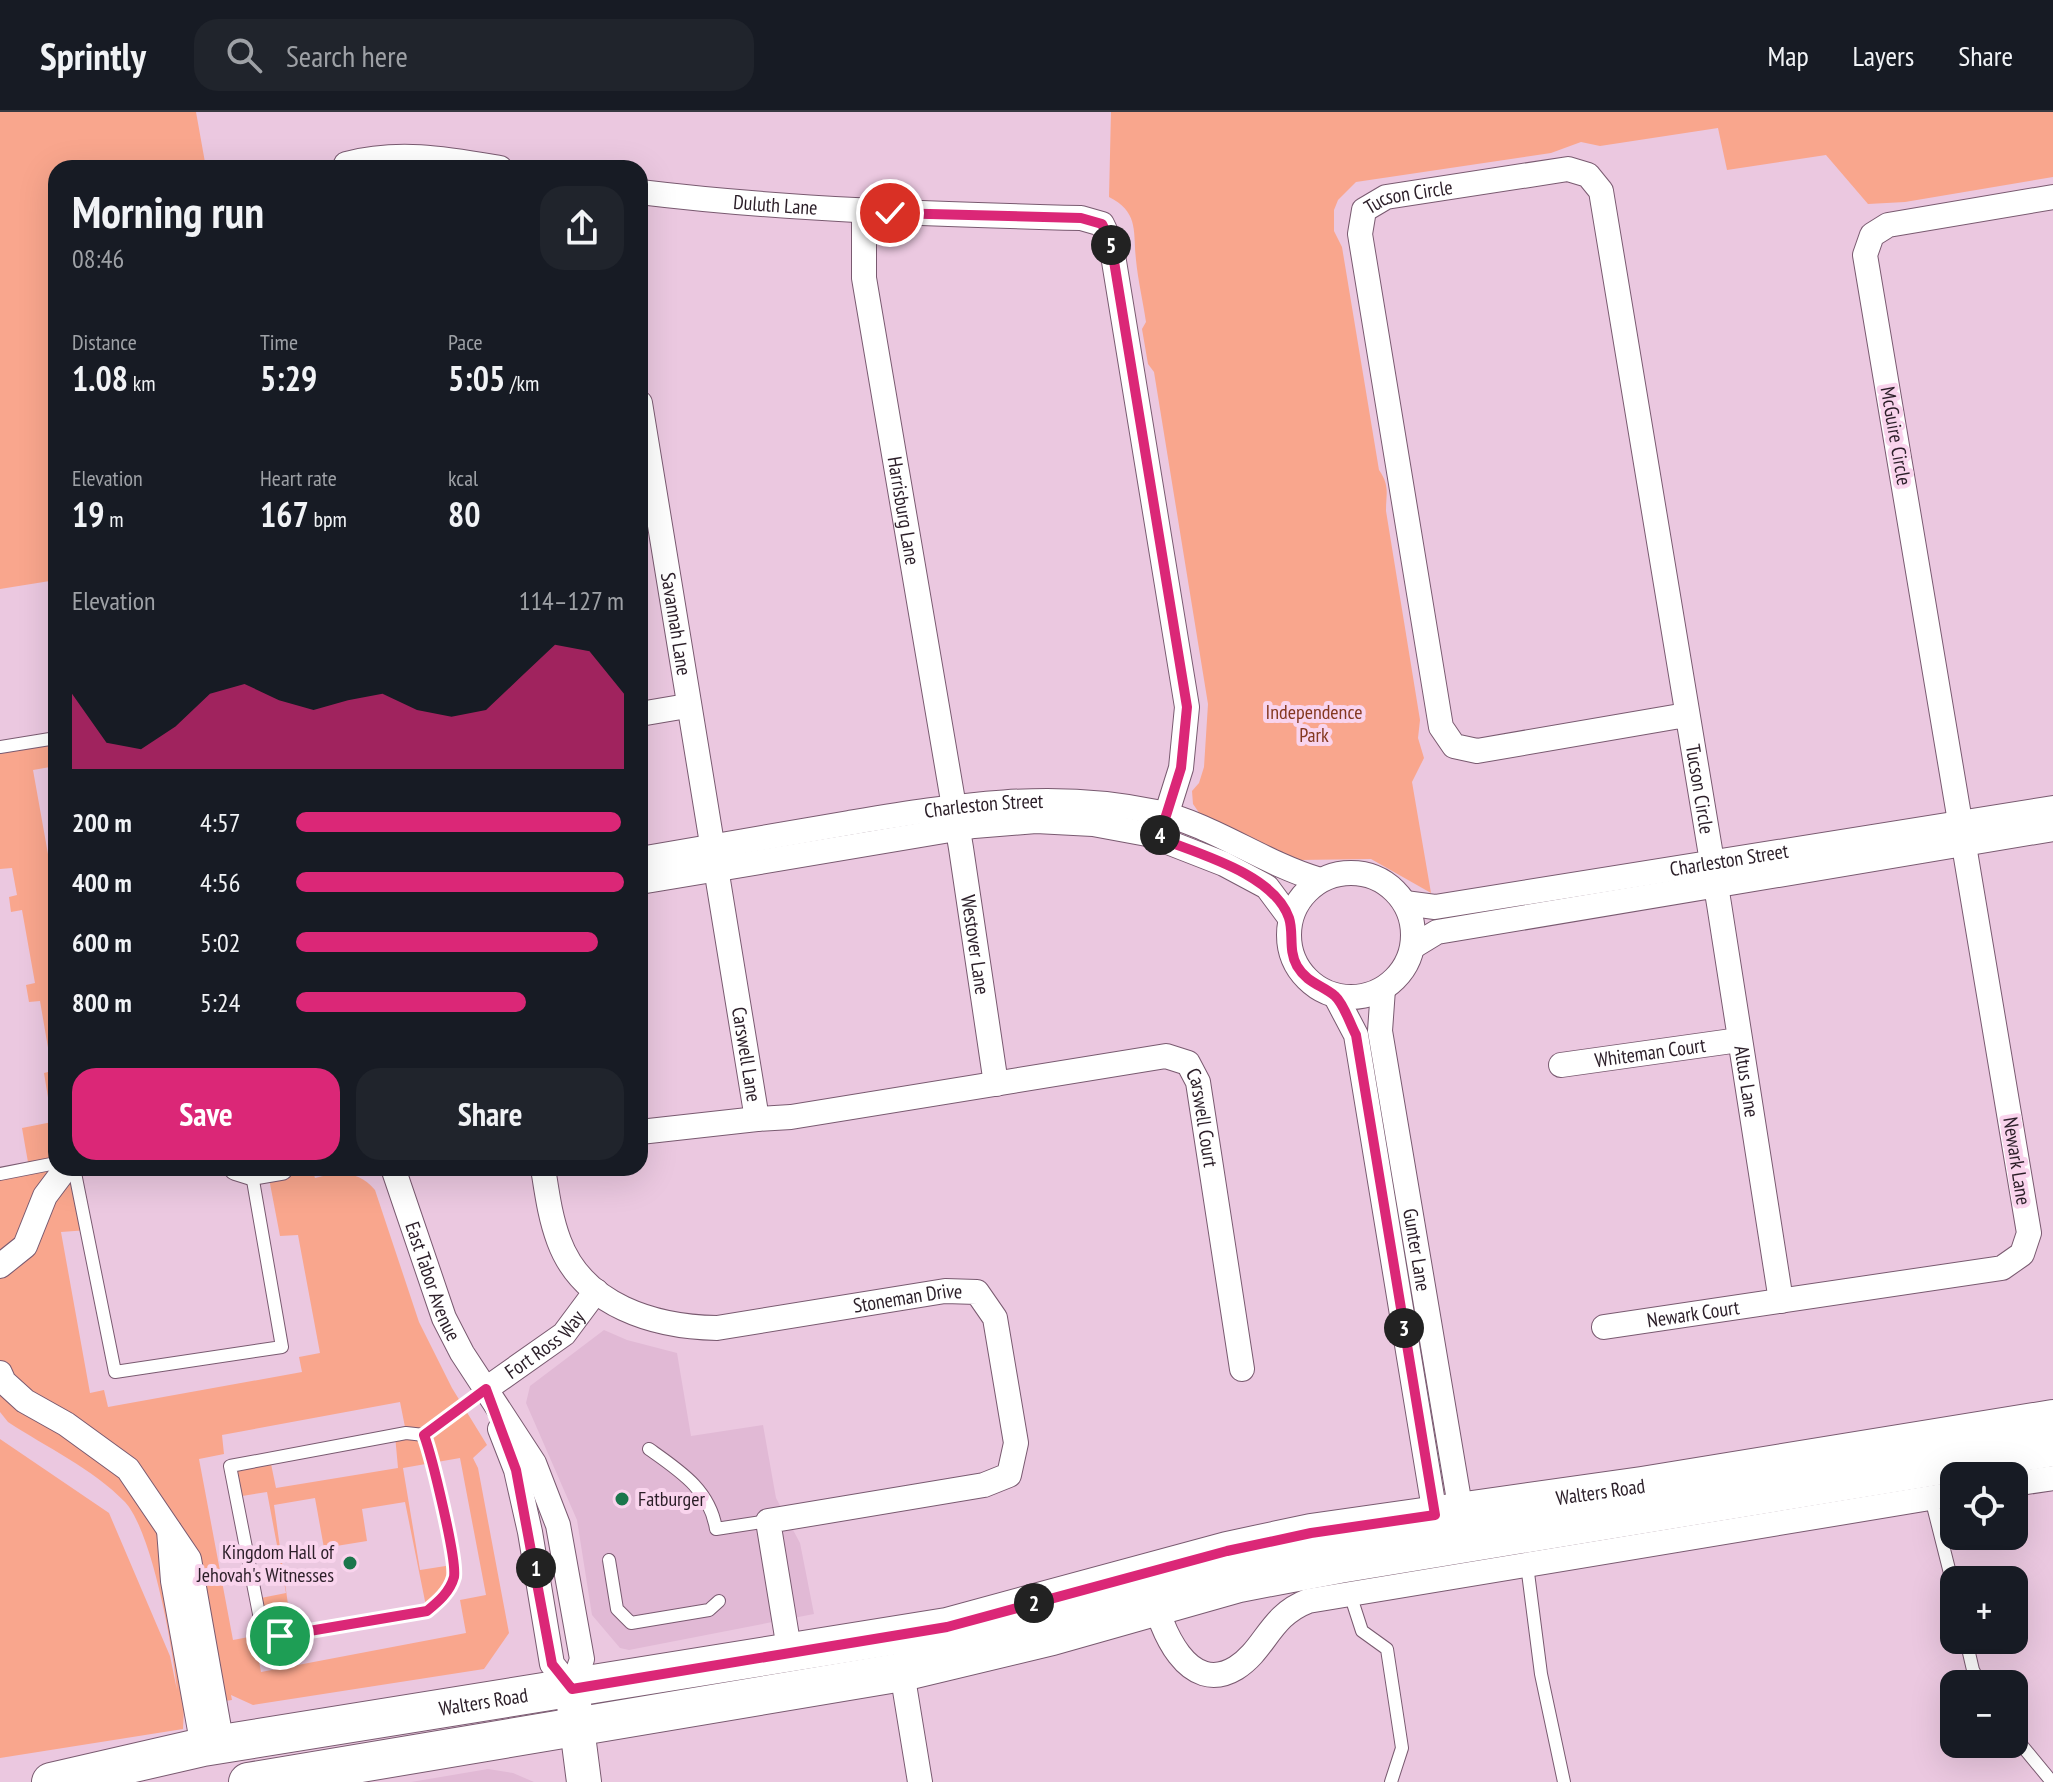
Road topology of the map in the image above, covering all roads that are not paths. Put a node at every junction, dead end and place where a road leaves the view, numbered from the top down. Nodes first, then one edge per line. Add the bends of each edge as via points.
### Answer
1 (365, 160) edge
2 (456, 160) edge
3 (648, 193) edge
4 (2053, 197) edge
5 (864, 212) junction
6 (648, 455) edge
7 (687, 706) junction
8 (648, 713) edge
9 (1686, 715) junction
10 (48, 739) edge
11 (0, 747) edge
12 (2053, 808) edge
13 (956, 818) junction
14 (1163, 827) junction
15 (2053, 829) edge
16 (1963, 833) junction
17 (714, 858) junction
18 (648, 859) edge
19 (1714, 874) junction
20 (648, 879) edge
21 (1317, 879) junction
22 (1405, 903) junction
23 (1290, 918) junction
24 (1414, 946) junction
25 (1383, 989) junction
26 (1336, 997) junction
27 (1739, 1040) junction
28 (1561, 1065) dead end
29 (996, 1084) junction
30 (757, 1119) junction
31 (648, 1131) edge
32 (48, 1165) edge
33 (0, 1174) edge
34 (60, 1176) edge
35 (76, 1176) edge
36 (247, 1176) edge
37 (396, 1176) edge
38 (545, 1176) edge
39 (0, 1266) edge
40 (596, 1291) junction
41 (1781, 1301) junction
42 (1604, 1327) dead end
43 (1242, 1369) dead end
44 (0, 1373) edge
45 (486, 1389) junction
46 (2053, 1419) edge
47 (424, 1435) junction
48 (2053, 1447) edge
49 (649, 1449) dead end
50 (2053, 1478) edge
51 (2028, 1482) edge
52 (1940, 1496) edge
53 (1448, 1514) junction
54 (768, 1521) junction
55 (716, 1529) junction
56 (709, 1543) dead end
57 (609, 1560) dead end
58 (1527, 1565) junction
59 (1152, 1588) junction
60 (1350, 1594) junction
61 (719, 1601) dead end
62 (790, 1655) junction
63 (902, 1672) junction
64 (572, 1689) junction
65 (576, 1727) junction
66 (212, 1746) junction
67 (2028, 1753) edge
68 (344, 1775) edge
69 (51, 1782) edge
70 (248, 1782) edge
71 (584, 1782) edge
72 (920, 1782) edge
73 (1391, 1782) edge
74 (1564, 1782) edge
75 (2052, 1782) edge

1 - 2 street via 429,155
3 - 5 street, Duluth Lane
4 - 16 street, McGuire Circle via 1888,225 1872,235 1865,255
5 - 13 street, Harrisburg Lane via 864,278
5 - 14 street, Duluth Lane via 1081,218 1102,224 1111,243 1187,707 1181,768
6 - 7 street, Savannah Lane
7 - 8 street
7 - 17 street, Savannah Lane
9 - 9 street, Tucson Circle via 1601,191 1588,175 1568,169 1386,197 1364,210 1360,234 1441,727 1454,746 1477,751
9 - 19 street, Tucson Circle
10 - 11 lane
12 - 16 street, Charleston Street
13 - 14 street, Charleston Street
13 - 17 street, Charleston Street
13 - 29 street, Westover Lane
14 - 21 street, Charleston Street via 1238,842 1286,870
14 - 23 street, Charleston Street via 1267,887
15 - 16 street, Charleston Street
16 - 19 street, Charleston Street
16 - 41 street, Newark Lane via 2029,1233 2022,1254 2002,1268
17 - 18 street, Charleston Street
17 - 20 street, Charleston Street
17 - 30 street, Carswell Lane
19 - 22 street, Charleston Street via 1435,907
19 - 24 street, Charleston Street via 1437,932
19 - 27 street, Altus Lane
21 - 22 street via 1363,873 1386,883
21 - 23 street
22 - 24 street
23 - 26 street via 1289,942 1296,965 1313,985
24 - 25 street via 1402,971
25 - 26 street via 1362,998
25 - 53 street, Gunter Lane via 1380,1031
26 - 53 street, Gunter Lane via 1356,1035
27 - 28 street, Whiteman Court
27 - 41 street, Altus Lane
29 - 30 street, Carswell Lane
29 - 43 street, Carswell Court via 1166,1056 1188,1063 1198,1082
30 - 31 street
32 - 33 lane
34 - 39 street via 45,1196 25,1246
35 - 36 lane via 115,1372 282,1347
37 - 45 street, East Tabor Avenue via 444,1318
38 - 40 street, Stoneman Drive via 560,1244
40 - 45 street, Fort Ross Way via 564,1334
40 - 54 street, Stoneman Drive via 646,1319 681,1328 717,1328 945,1291 977,1292 995,1318 1016,1443 1009,1475 984,1485
41 - 42 street, Newark Court
44 - 66 street via 25,1401 128,1469 189,1559
45 - 47 lane
45 - 64 street, East Tabor Avenue via 534,1463 558,1525 582,1659
46 - 53 main road, Walters Road
47 - 47 lane via 406,1433 230,1466 260,1619 280,1636 427,1611 445,1595 454,1576 434,1462
48 - 59 main road, Walters Road via 1239,1583
49 - 55 lane via 697,1486 713,1510
50 - 51 street
52 - 58 street
53 - 59 main road, Walters Road via 1311,1533
54 - 55 lane
54 - 62 street
55 - 56 lane
57 - 61 lane via 617,1609 631,1623 709,1610
58 - 60 street
58 - 74 lane via 1541,1674
59 - 60 street via 1174,1650 1186,1664 1212,1673 1236,1668 1291,1607
59 - 62 main road, Walters Road
59 - 63 main road, Walters Road via 1052,1636
60 - 73 lane via 1362,1631 1387,1649 1402,1748
62 - 64 main road, Walters Road
63 - 65 main road, Walters Road
63 - 72 street
64 - 65 main road, East Tabor Avenue
64 - 66 main road, Walters Road
65 - 68 main road, Walters Road
65 - 71 main road, East Tabor Avenue
66 - 69 main road, Walters Road
67 - 75 lane
68 - 70 main road, Walters Road

